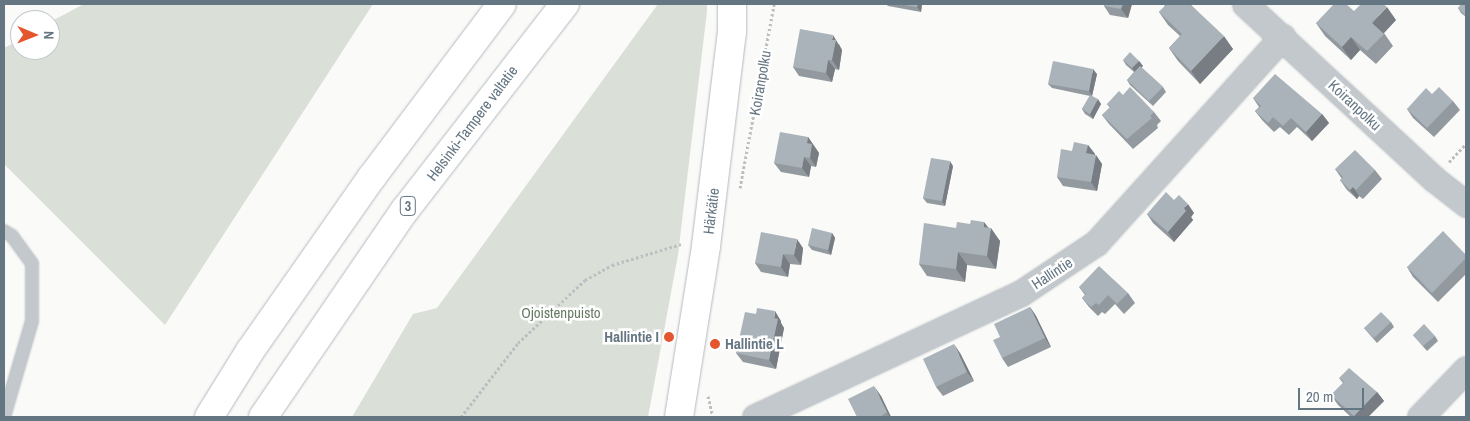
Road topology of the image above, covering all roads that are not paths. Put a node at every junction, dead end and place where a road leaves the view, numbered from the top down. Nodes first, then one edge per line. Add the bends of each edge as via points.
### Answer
1 (502, 4) edge
2 (565, 4) edge
3 (732, 4) edge
4 (1245, 4) edge
5 (1282, 37) junction
6 (1466, 204) edge
7 (4, 231) edge
8 (1466, 369) edge
9 (4, 417) edge
10 (208, 417) edge
11 (263, 417) edge
12 (679, 417) edge
13 (755, 417) edge
14 (1420, 417) edge

1 - 10 main road via 367,185 250,351
2 - 11 main road, Helsinki-Tampere valtatie / 3 via 405,210
3 - 12 main road, Härkätie via 732,32 706,246
4 - 5 street, Koiranpolku
5 - 6 street, Koiranpolku via 1434,179
5 - 13 street, Hallintie via 1096,243 1021,293
7 - 9 lane via 12,236 32,264 32,321
8 - 14 street

